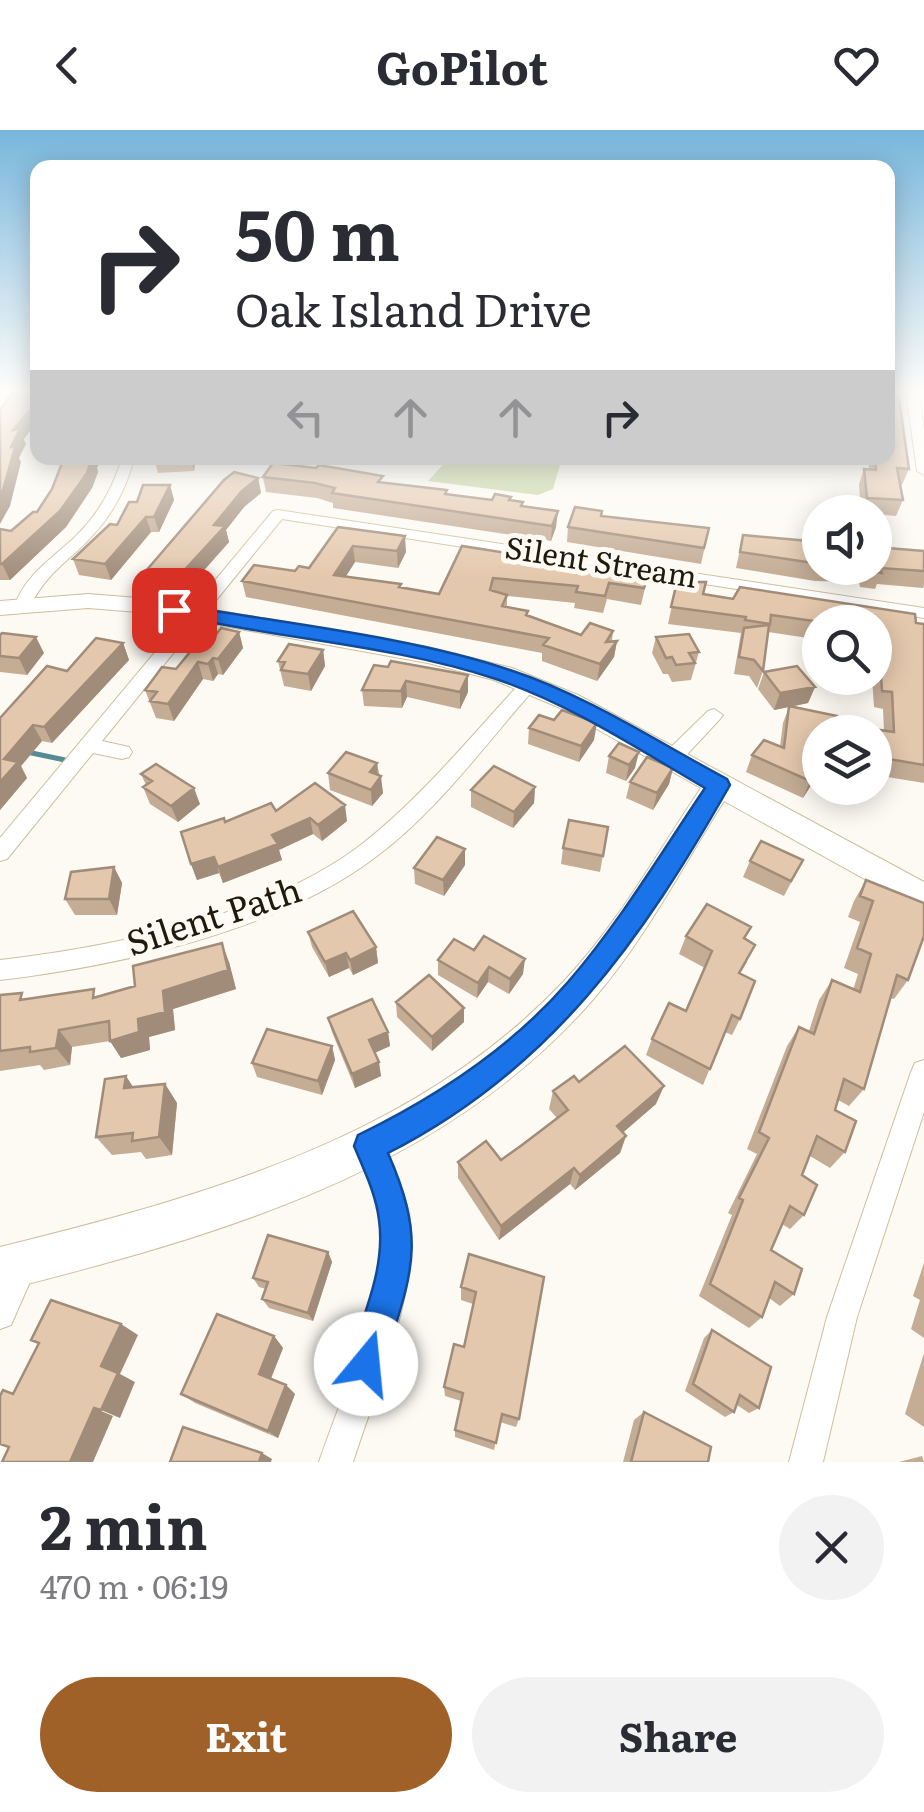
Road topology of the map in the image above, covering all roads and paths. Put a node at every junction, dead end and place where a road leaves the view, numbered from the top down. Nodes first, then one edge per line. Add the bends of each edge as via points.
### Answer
1 (126, 465) edge
2 (12, 607) edge
3 (197, 613) junction
4 (924, 613) edge
5 (530, 684) junction
6 (714, 715) dead end
7 (89, 745) junction
8 (122, 752) dead end
9 (672, 758) junction
10 (719, 785) junction
11 (0, 853) edge
12 (924, 898) edge
13 (0, 970) edge
14 (924, 1072) edge
15 (370, 1146) junction
16 (11, 1266) edge
17 (0, 1314) edge
18 (336, 1462) edge
19 (806, 1462) edge

1 - 2 street via 103,514
2 - 3 street via 119,602
3 - 4 street, Silent Stream via 278,514
3 - 5 street via 428,655
3 - 7 street
5 - 9 street
5 - 13 street, Silent Path via 385,837 342,870 267,906 138,945
6 - 9 street
7 - 8 street
7 - 11 street
9 - 10 street
10 - 12 street
10 - 15 street via 613,947 564,1005 475,1084
14 - 19 street via 842,1317
15 - 16 street via 144,1233
15 - 18 street via 396,1221 396,1266
16 - 17 street

